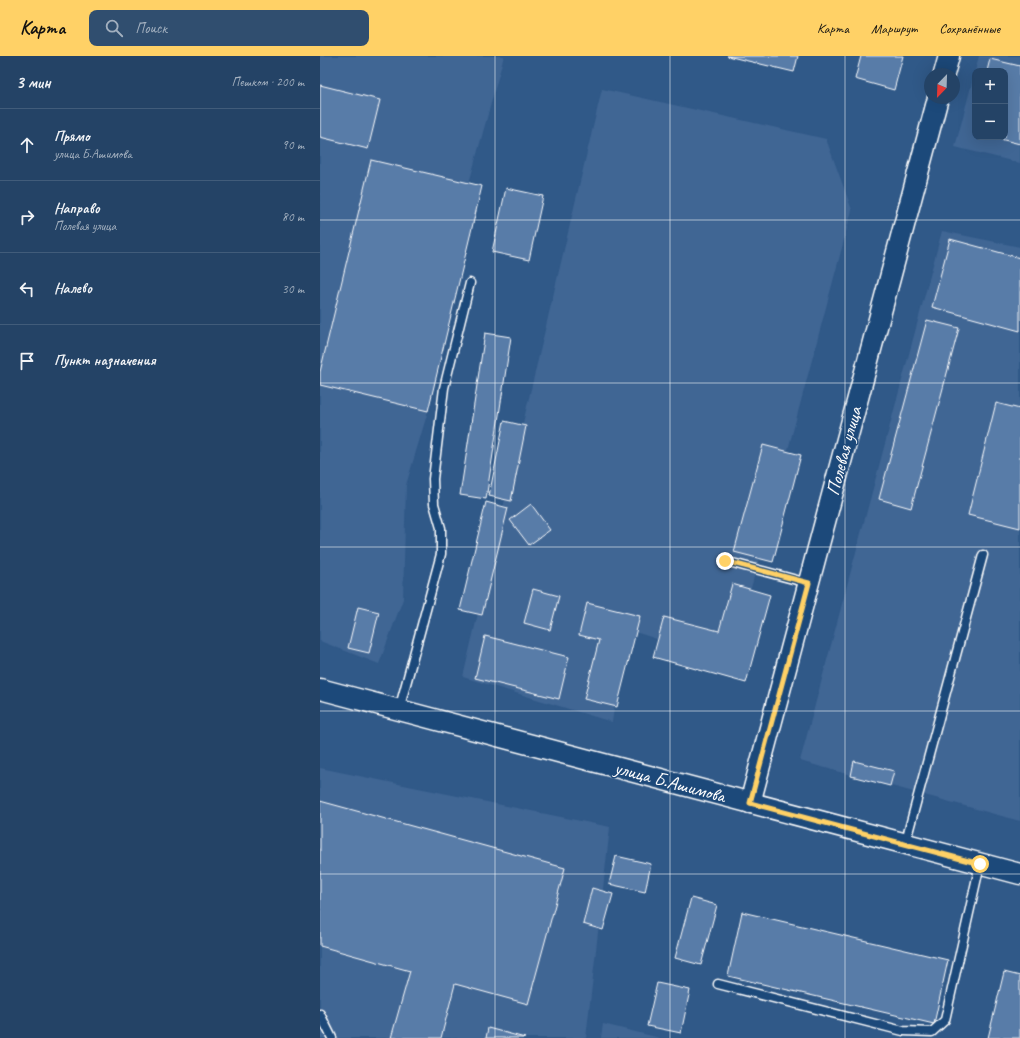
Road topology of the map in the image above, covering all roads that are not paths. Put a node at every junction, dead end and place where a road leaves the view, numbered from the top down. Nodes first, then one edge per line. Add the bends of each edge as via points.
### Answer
1 (949, 56) edge
2 (946, 68) edge
3 (936, 104) edge
4 (470, 283) dead end
5 (983, 555) dead end
6 (725, 561) dead end
7 (809, 583) junction
8 (320, 689) edge
9 (398, 710) junction
10 (750, 803) junction
11 (905, 844) junction
12 (980, 864) junction
13 (1020, 874) edge
14 (718, 984) dead end
15 (320, 1014) edge
16 (332, 1038) edge

1 - 2 street
3 - 7 street, Полевая улица
4 - 9 lane via 444,388 433,479 434,504 441,528 441,554
5 - 11 lane
6 - 7 lane
7 - 10 street, Полевая улица
8 - 9 street, улица Б.Ашимова
9 - 10 street, улица Б.Ашимова
10 - 11 street, улица Б.Ашимова
11 - 12 street, улица Б.Ашимова
12 - 13 street, улица Б.Ашимова
12 - 14 lane via 945,1020 932,1032 903,1031
15 - 16 lane

